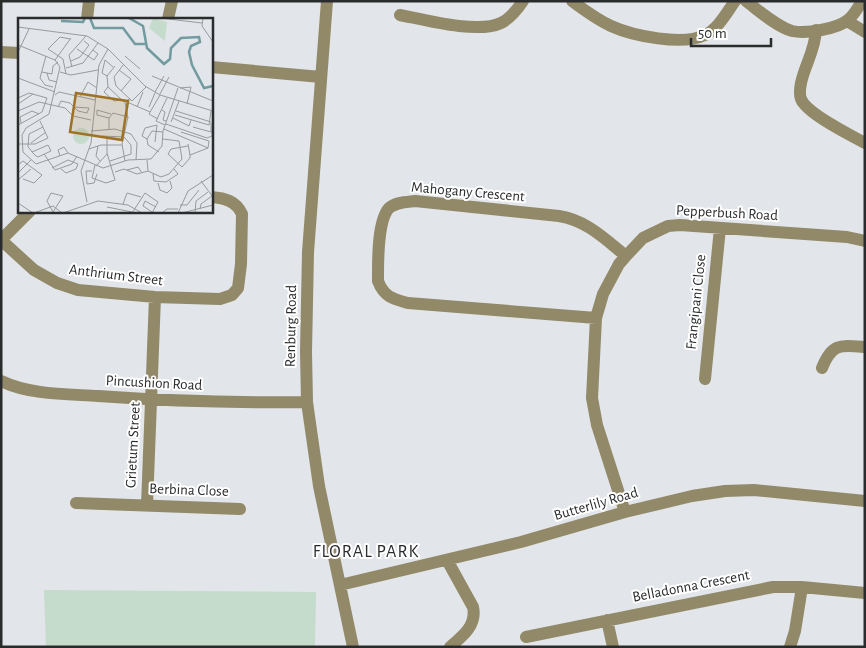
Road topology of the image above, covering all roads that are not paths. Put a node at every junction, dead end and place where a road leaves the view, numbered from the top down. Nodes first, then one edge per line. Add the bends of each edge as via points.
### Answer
1 (88, 1) edge
2 (172, 1) edge
3 (327, 1) edge
4 (523, 1) edge
5 (572, 1) edge
6 (735, 1) edge
7 (746, 1) edge
8 (862, 1) edge
9 (400, 15) dead end
10 (87, 18) edge
11 (168, 18) edge
12 (848, 21) junction
13 (816, 30) junction
14 (865, 32) edge
15 (1, 52) edge
16 (18, 53) edge
17 (212, 67) edge
18 (321, 77) junction
19 (865, 143) edge
20 (212, 197) edge
21 (29, 212) edge
22 (720, 228) junction
23 (1, 240) edge
24 (865, 241) edge
25 (626, 256) junction
26 (155, 297) junction
27 (596, 318) junction
28 (865, 348) edge
29 (822, 368) dead end
30 (705, 379) dead end
31 (1, 380) edge
32 (151, 400) junction
33 (307, 402) junction
34 (865, 501) edge
35 (76, 503) dead end
36 (147, 505) junction
37 (240, 509) dead end
38 (625, 512) junction
39 (447, 560) junction
40 (340, 585) junction
41 (802, 587) junction
42 (865, 593) edge
43 (607, 620) junction
44 (526, 637) dead end
45 (354, 647) edge
46 (450, 647) edge
47 (613, 647) edge
48 (790, 647) edge

1 - 10 street
2 - 11 street
3 - 18 street, Renburg Road
4 - 9 street via 512,16 495,25 454,25
5 - 6 street via 610,26 629,32 687,40 710,33
7 - 13 street via 792,31
8 - 12 street
12 - 13 street
12 - 14 street
13 - 19 street via 814,49 801,82 801,100 812,113
15 - 16 street
17 - 18 street
18 - 33 street, Renburg Road via 308,252
20 - 26 street, Anthrium Street via 232,202 242,214 238,288 232,295 220,299
21 - 23 street
22 - 24 street, Pepperbush Road
22 - 25 street, Pepperbush Road via 668,226 643,238
22 - 30 street, Frangipani Close
23 - 26 street, Anthrium Street via 34,270 57,284 78,290
25 - 27 street, Pepperbush Road via 603,294
25 - 27 street, Mahogany Crescent via 585,224 572,218 416,201 396,204 382,219 378,281 381,289 392,299
26 - 32 street, Grietum Street
27 - 38 street, Pepperbush Road via 592,398 597,425
28 - 29 street via 844,345 833,349
31 - 32 street, Pincushion Road via 17,387 50,393
32 - 33 street, Pincushion Road
32 - 36 street, Grietum Street
33 - 40 street, Renburg Road via 319,486
34 - 38 street, Butterlily Road via 754,490 692,496
35 - 36 street, Berbina Close
36 - 37 street, Berbina Close
38 - 39 street, Butterlily Road
39 - 40 street, Butterlily Road
39 - 46 street via 475,614 463,636
40 - 45 street, Renburg Road
41 - 42 street, Belladonna Crescent
41 - 43 street, Belladonna Crescent via 746,591
41 - 48 street
43 - 44 street, Belladonna Crescent
43 - 47 street

